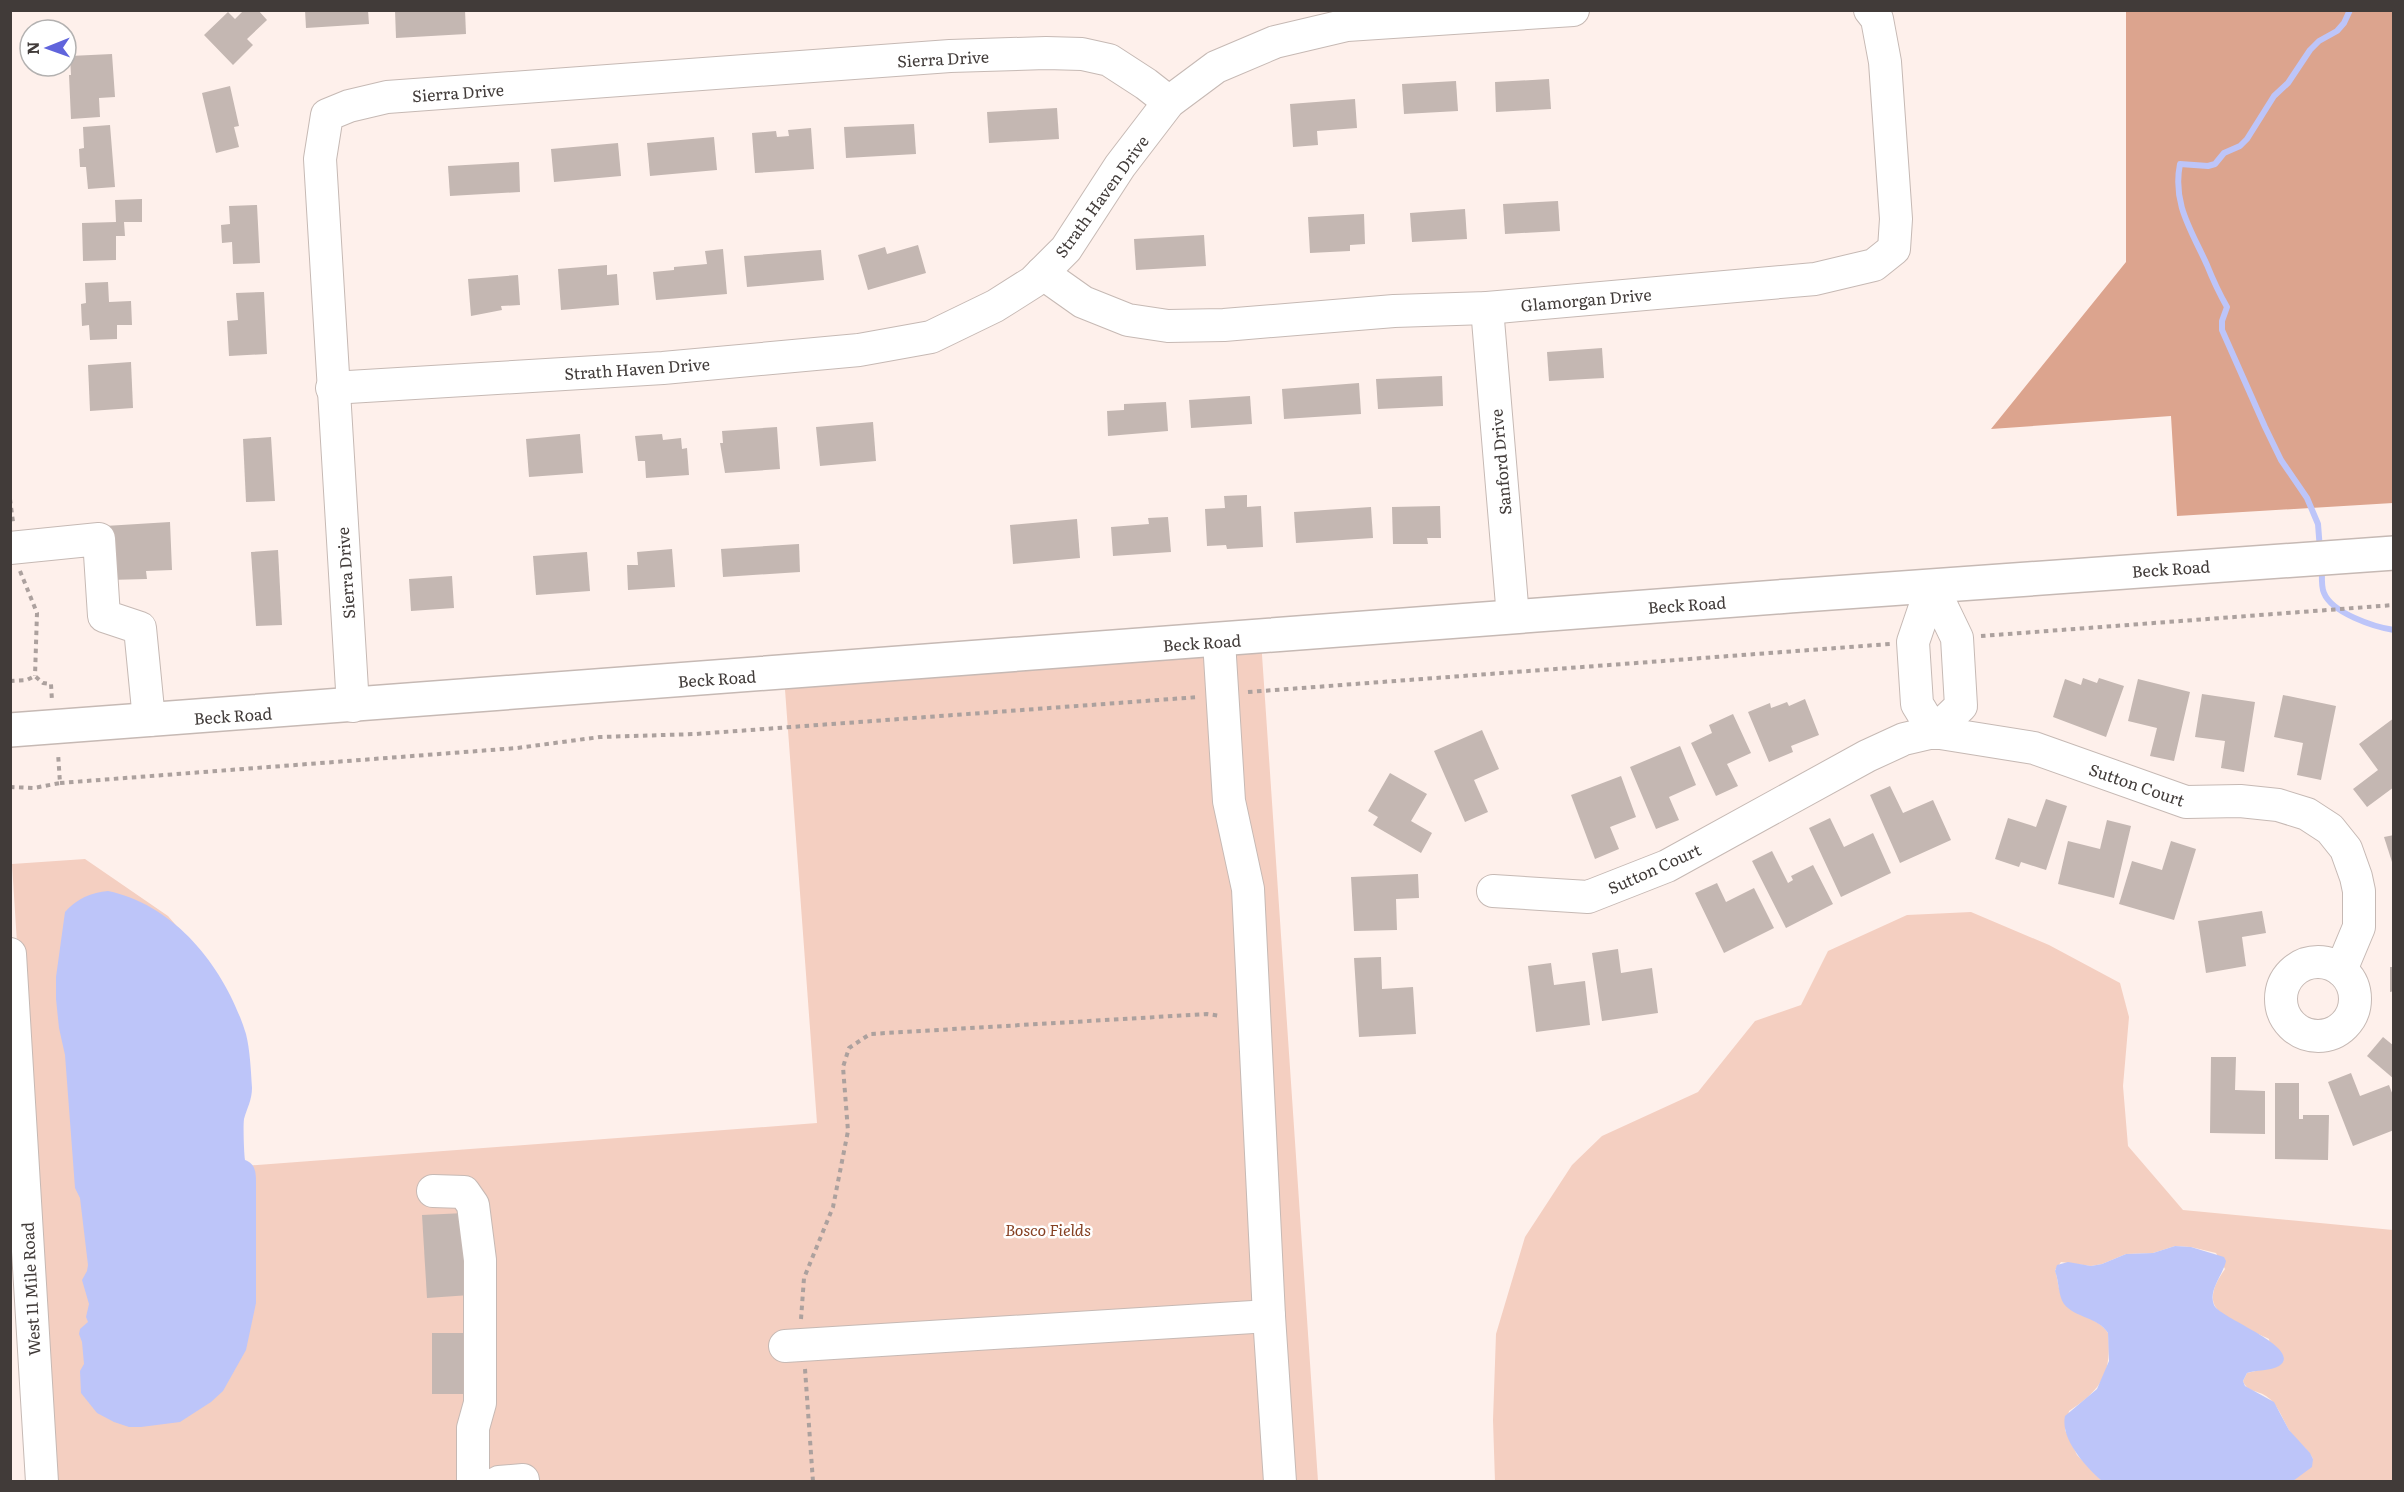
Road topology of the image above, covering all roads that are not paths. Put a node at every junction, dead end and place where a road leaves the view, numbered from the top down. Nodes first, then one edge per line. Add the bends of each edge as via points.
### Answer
1 (1573, 10) edge
2 (1870, 10) edge
3 (1169, 102) junction
4 (1042, 273) junction
5 (1487, 308) junction
6 (332, 388) junction
7 (13, 548) edge
8 (2394, 553) edge
9 (1932, 586) junction
10 (1513, 617) junction
11 (1219, 641) junction
12 (353, 706) junction
13 (149, 720) junction
14 (10, 730) edge
15 (1934, 732) junction
16 (1493, 891) dead end
17 (10, 954) edge
18 (2341, 970) dead end
19 (433, 1191) dead end
20 (1269, 1316) junction
21 (794, 1346) road end
22 (42, 1482) edge
23 (473, 1482) edge
24 (1280, 1482) edge

1 - 3 street, Strath Haven Drive via 1347,25 1255,50 1216,67
2 - 5 street, Glamorgan Drive via 1877,19 1885,62 1896,219 1894,249 1874,265 1815,279
3 - 4 street, Strath Haven Drive via 1120,166 1066,249
3 - 6 street, Sierra Drive via 1109,60 1046,53 950,56 387,97 349,106 327,115 320,159
4 - 5 street, Glamorgan Drive via 1083,302 1128,320 1168,326
4 - 6 street, Strath Haven Drive via 995,306 931,337 859,350 663,369
5 - 10 street, Sanford Drive
6 - 12 street, Sierra Drive
7 - 13 street via 99,538 104,616 140,628
8 - 9 main road, Beck Road
9 - 10 main road, Beck Road
9 - 15 street via 1913,642 1917,704
9 - 15 street via 1957,638 1961,706
10 - 11 main road, Beck Road
11 - 12 main road, Beck Road
11 - 20 street via 1228,801 1248,889
12 - 13 main road, Beck Road
13 - 14 main road, Beck Road
15 - 16 street, Sutton Court via 1904,739 1867,756 1667,866 1588,897
15 - 18 street, Sutton Court via 2034,748 2186,802 2240,801 2278,805 2307,814 2330,829 2346,849 2358,884 2359,927
17 - 22 street, West 11 Mile Road
19 - 23 street via 464,1192 472,1205 479,1249 480,1403 473,1428
20 - 21 street
20 - 24 street

